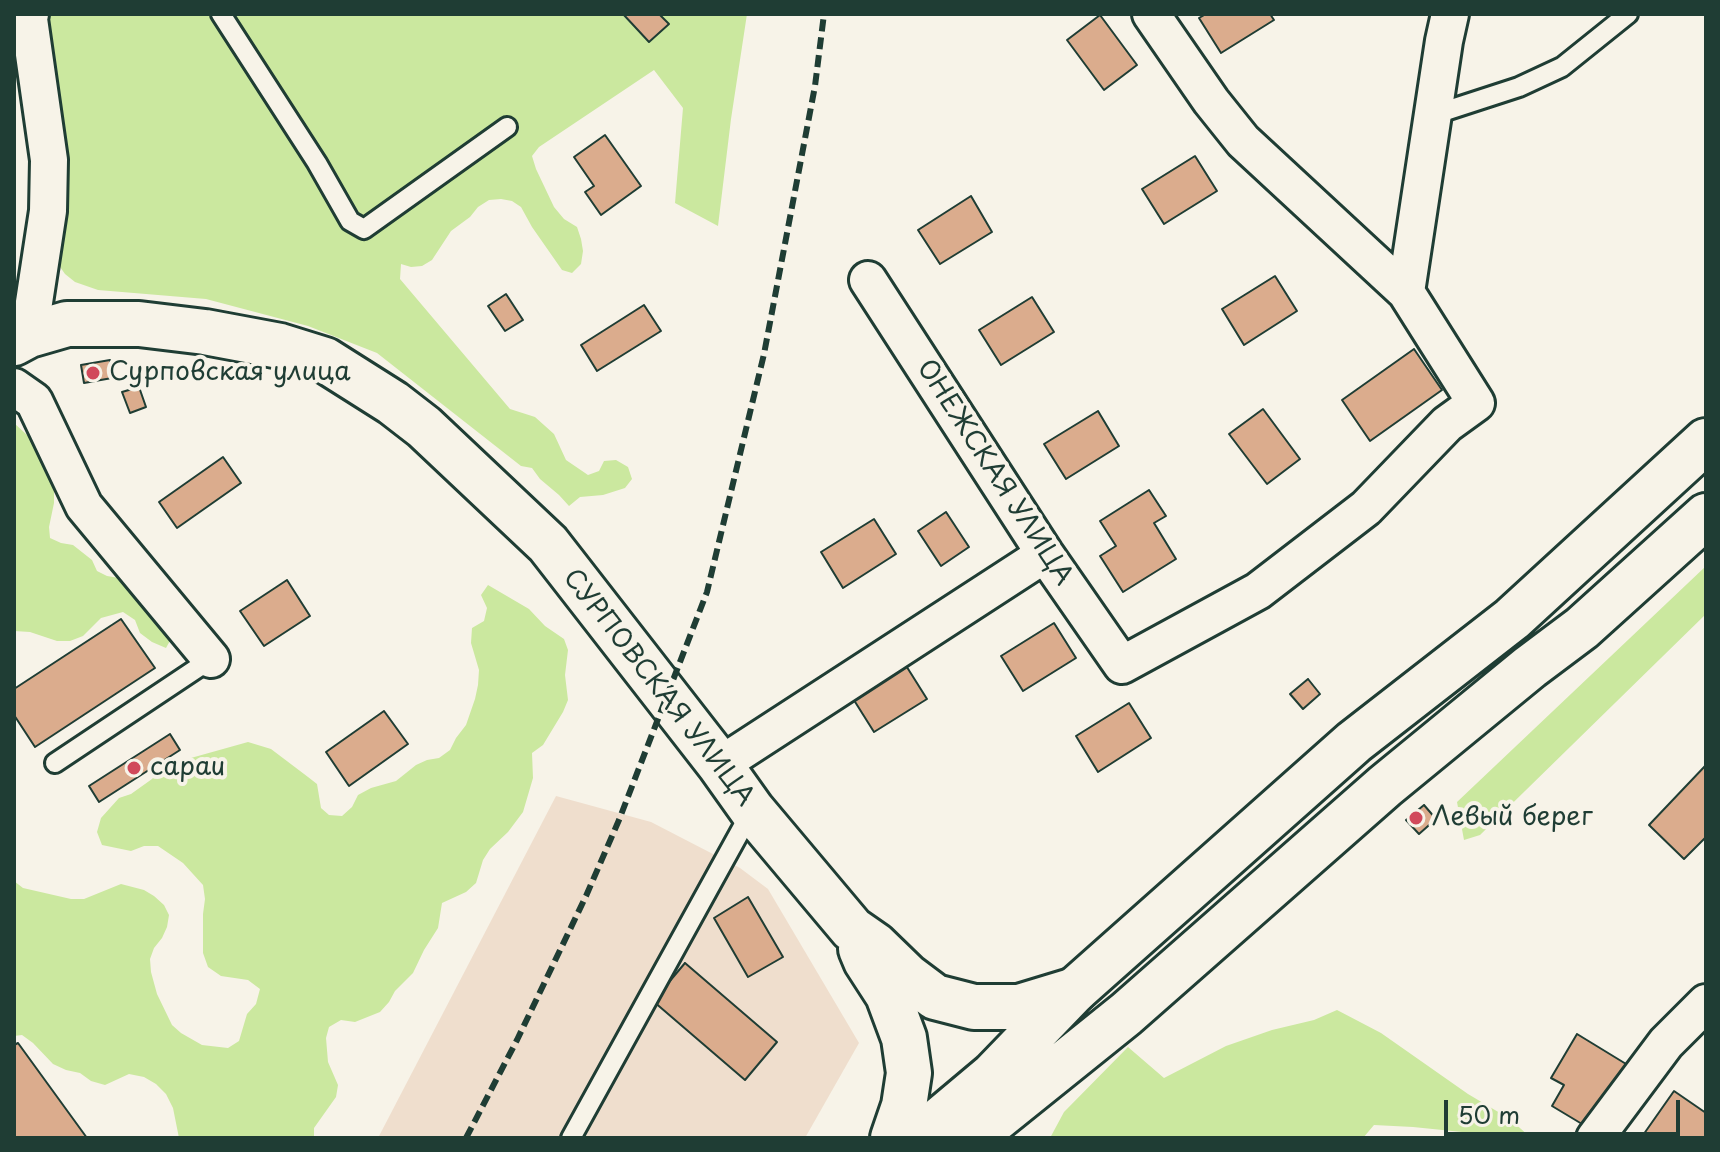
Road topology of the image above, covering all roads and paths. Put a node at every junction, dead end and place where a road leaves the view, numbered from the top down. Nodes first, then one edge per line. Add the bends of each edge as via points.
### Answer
1 (30, 14) edge
2 (221, 14) edge
3 (1151, 14) edge
4 (1450, 14) edge
5 (1628, 14) edge
6 (1433, 115) junction
7 (507, 127) dead end
8 (868, 280) dead end
9 (1406, 292) junction
10 (22, 339) edge
11 (14, 387) edge
12 (1706, 441) edge
13 (1706, 516) edge
14 (1045, 554) junction
15 (211, 659) joint
16 (55, 763) dead end
17 (720, 765) junction
18 (752, 810) junction
19 (852, 929) junction
20 (1075, 990) junction
21 (1706, 1003) edge
22 (571, 1138) edge
23 (893, 1138) edge
24 (918, 1138) edge
25 (972, 1138) edge
26 (1595, 1138) edge

1 - 10 street via 49,160 48,211
2 - 7 lane via 350,221 364,229
3 - 9 street via 1243,141
4 - 6 street
5 - 6 lane via 1562,67
6 - 9 street
8 - 14 street, ОНЕЖСКАЯ УЛИЦА
9 - 14 street, ОНЕЖСКАЯ УЛИЦА via 1476,403 1447,424 1366,508 1258,591 1122,665
10 - 17 main road, СУРПОВСКАЯ УЛИЦА via 67,324 139,324 250,340 325,360 424,427 548,544
11 - 15 street via 34,401 84,506
12 - 20 main road via 1512,619 1354,742
13 - 25 main road via 1582,628 1385,786 1126,1014
14 - 17 street
15 - 16 lane
17 - 18 main road, СУРПОВСКАЯ УЛИЦА
18 - 19 main road, СУРПОВСКАЯ УЛИЦА
18 - 22 lane
19 - 20 main road via 935,997 974,1007 1019,1007
19 - 23 main road via 888,995 904,1038 909,1073
20 - 24 main road via 993,1075
21 - 26 street via 1666,1043

